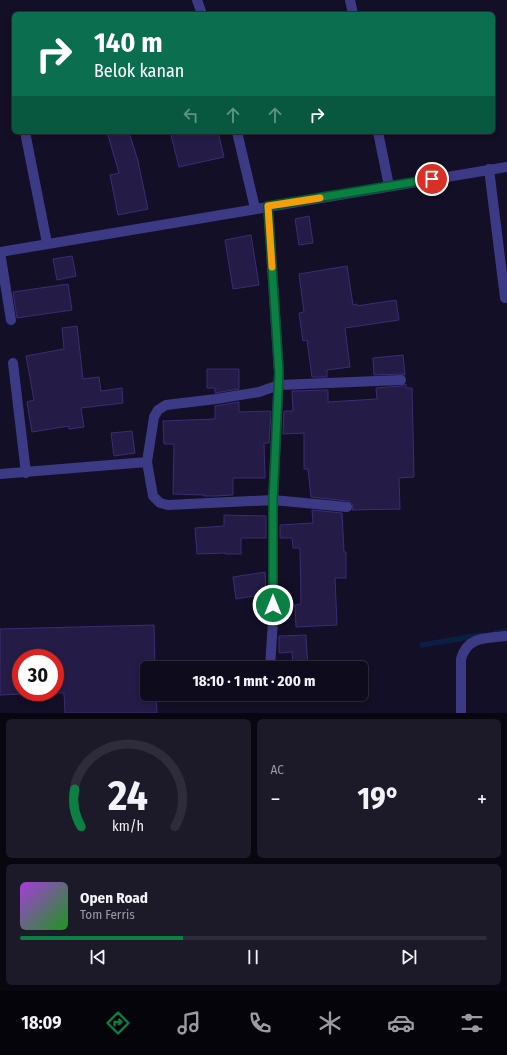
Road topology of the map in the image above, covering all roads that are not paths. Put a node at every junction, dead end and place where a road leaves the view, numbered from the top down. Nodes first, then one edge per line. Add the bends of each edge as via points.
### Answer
1 (197, 0) edge
2 (350, 0) edge
3 (201, 12) edge
4 (353, 12) edge
5 (25, 134) edge
6 (238, 134) edge
7 (378, 134) edge
8 (507, 167) edge
9 (489, 169) junction
10 (389, 186) junction
11 (268, 206) junction
12 (256, 208) junction
13 (47, 243) junction
14 (0, 252) edge
15 (505, 298) dead end
16 (11, 320) dead end
17 (13, 363) dead end
18 (401, 380) dead end
19 (279, 385) junction
20 (147, 462) junction
21 (26, 473) junction
22 (0, 474) edge
23 (273, 500) junction
24 (347, 507) dead end
25 (507, 636) edge
26 (270, 661) edge
27 (461, 713) edge

1 - 3 street
2 - 4 street
5 - 13 street
6 - 12 street
7 - 10 street
8 - 9 street
9 - 10 street
9 - 15 street
10 - 11 street
11 - 12 street
11 - 19 street
12 - 13 street
13 - 14 street
14 - 16 street
17 - 21 street
18 - 19 street
19 - 20 street via 251,393 166,405 154,416
19 - 23 street
20 - 21 street
20 - 23 street via 153,496 160,503 168,505
21 - 22 street
23 - 24 street
23 - 26 street
25 - 27 street via 473,641 463,652

